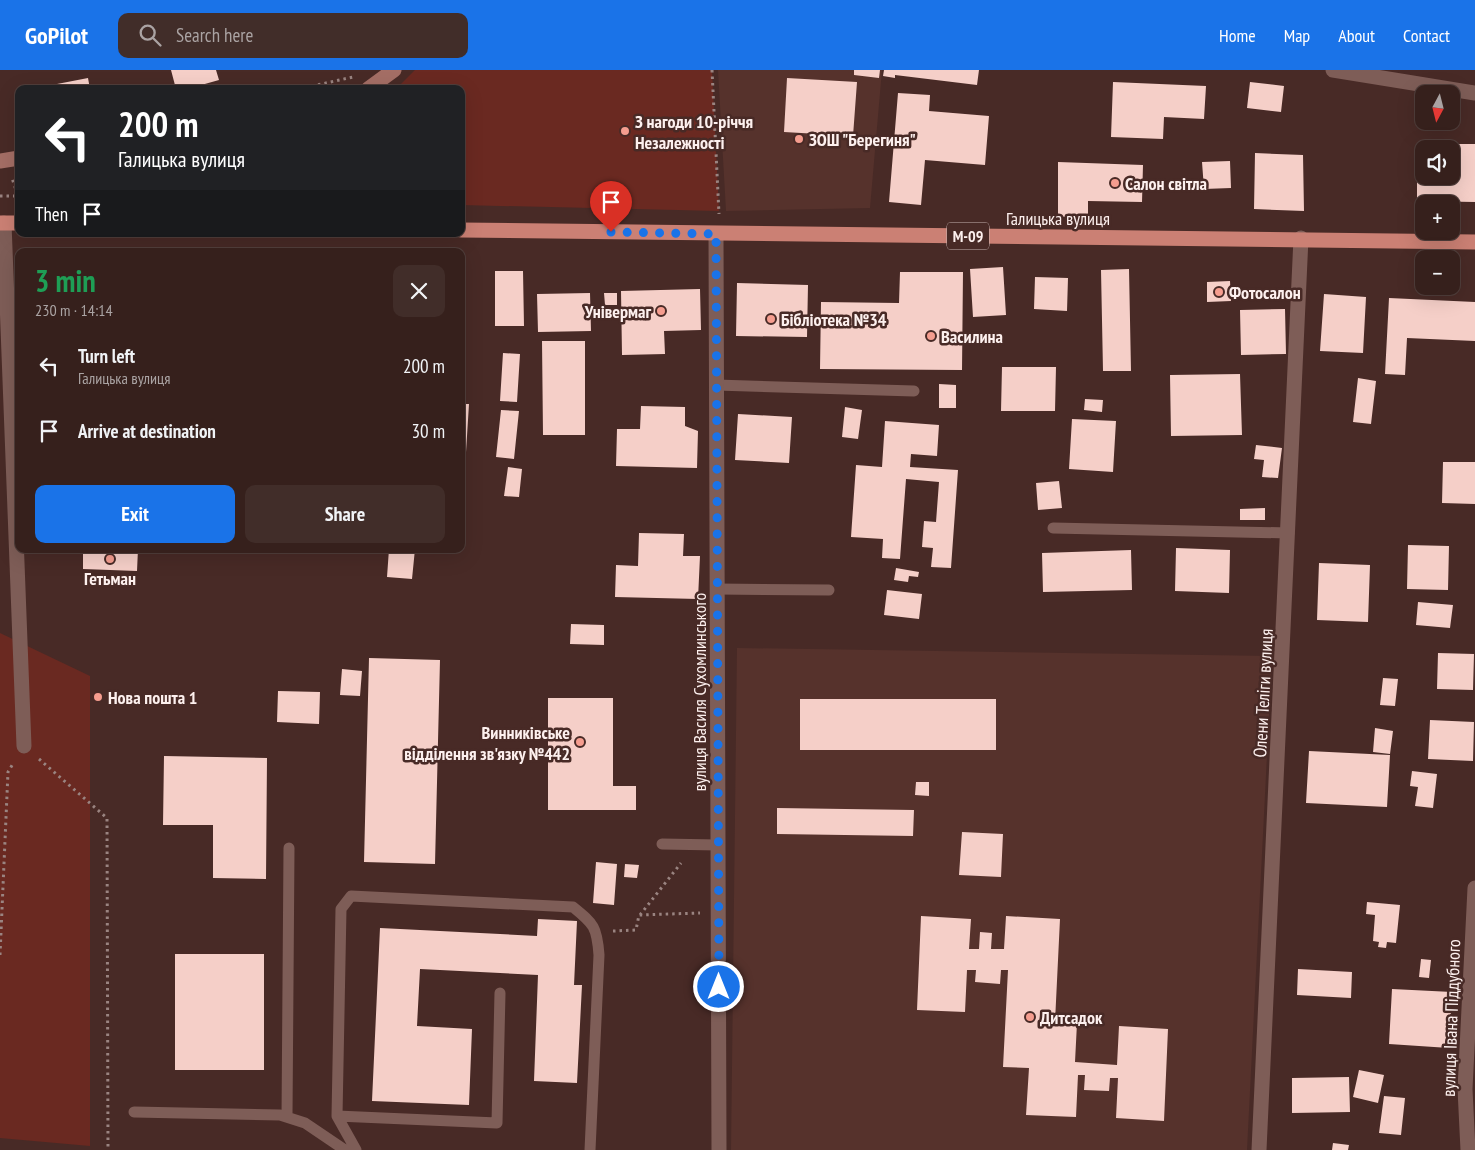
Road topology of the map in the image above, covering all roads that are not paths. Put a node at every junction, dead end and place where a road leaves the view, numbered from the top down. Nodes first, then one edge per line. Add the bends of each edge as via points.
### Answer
1 (394, 70) edge
2 (1334, 70) edge
3 (373, 85) edge
4 (1475, 93) edge
5 (15, 159) edge
6 (0, 161) edge
7 (8, 223) edge
8 (717, 227) junction
9 (465, 230) edge
10 (1302, 238) junction
11 (1475, 242) edge
12 (716, 384) junction
13 (914, 391) dead end
14 (15, 452) edge
15 (1053, 528) dead end
16 (1289, 533) junction
17 (18, 553) edge
18 (717, 589) junction
19 (829, 590) dead end
20 (24, 746) road end
21 (662, 844) dead end
22 (718, 845) junction
23 (289, 848) dead end
24 (1475, 888) edge
25 (500, 993) dead end
26 (134, 1112) dead end
27 (337, 1116) junction
28 (287, 1117) junction
29 (345, 1150) edge
30 (356, 1150) edge
31 (590, 1150) edge
32 (719, 1150) edge
33 (1260, 1150) edge
34 (1468, 1150) edge

1 - 3 street
2 - 4 street
5 - 6 street
7 - 14 street
8 - 9 main road, Галицька вулиця / М-09
8 - 10 main road, Галицька вулиця / М-09
8 - 12 street, вулиця Василя Сухомлинського
10 - 11 main road, Галицька вулиця / М-09
10 - 16 street, Олени Теліги вулиця
12 - 13 lane
12 - 18 street, вулиця Василя Сухомлинського
15 - 16 lane
16 - 33 street, Олени Теліги вулиця
17 - 20 street
18 - 19 lane
18 - 22 street, вулиця Василя Сухомлинського
21 - 22 lane
22 - 32 street, вулиця Василя Сухомлинського
23 - 28 lane
24 - 34 street, вулиця Івана Піддубного via 1465,1088
25 - 27 lane via 496,1123
26 - 28 lane via 258,1113
27 - 30 lane
27 - 31 lane via 341,909 351,896 572,907 588,919 598,933
28 - 29 lane via 306,1124

